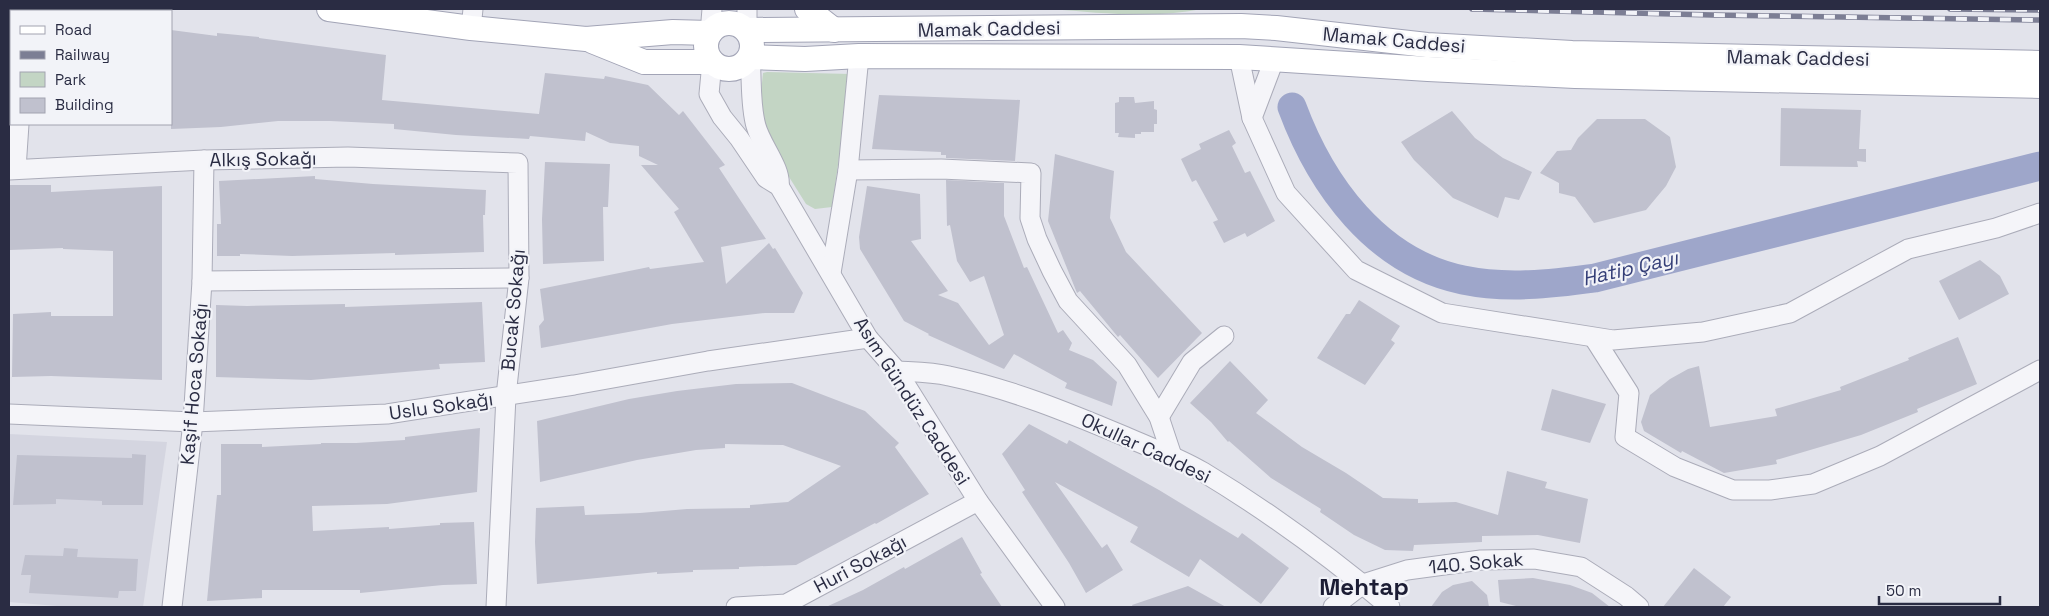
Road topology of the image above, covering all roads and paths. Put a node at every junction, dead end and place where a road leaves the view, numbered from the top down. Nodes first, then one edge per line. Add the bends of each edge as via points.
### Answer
1 (329, 9) edge
2 (712, 9) edge
3 (807, 9) edge
4 (1244, 17) edge
5 (472, 18) edge
6 (1277, 18) edge
7 (747, 20) edge
8 (834, 30) junction
9 (710, 33) junction
10 (586, 39) junction
11 (859, 56) junction
12 (750, 57) junction
13 (1239, 57) junction
14 (1274, 60) junction
15 (712, 62) junction
16 (2040, 64) edge
17 (2040, 86) edge
18 (1252, 118) junction
19 (19, 125) edge
20 (204, 160) junction
21 (518, 162) joint
22 (13, 170) edge
23 (848, 170) junction
24 (779, 186) junction
25 (2040, 213) edge
26 (831, 273) junction
27 (519, 278) junction
28 (202, 281) junction
29 (1224, 336) dead end
30 (868, 338) junction
31 (1594, 338) junction
32 (2040, 370) edge
33 (897, 371) junction
34 (506, 396) junction
35 (9, 414) edge
36 (1159, 417) junction
37 (193, 422) junction
38 (1172, 456) junction
39 (978, 502) junction
40 (1363, 584) junction
41 (786, 606) edge
42 (172, 607) edge
43 (496, 607) edge
44 (736, 607) edge
45 (1055, 607) edge
46 (1333, 607) edge
47 (1390, 607) edge
48 (1639, 607) edge

1 - 5 main road
2 - 9 street
3 - 8 main road
4 - 6 main road, Mamak Caddesi
4 - 8 main road, Mamak Caddesi
4 - 13 main road
5 - 10 main road
6 - 14 main road
6 - 16 main road, Mamak Caddesi via 1427,45 1572,53
7 - 8 main road, Mamak Caddesi
7 - 9 main road via 721,24
7 - 12 main road via 752,42
9 - 10 main road via 673,32
9 - 15 main road via 706,49
10 - 15 main road via 644,62
11 - 12 main road, Mamak Caddesi via 805,59
11 - 13 main road, Mamak Caddesi
11 - 23 street
12 - 15 main road via 732,69
12 - 24 street, Asım Gündüz Caddesi via 756,127 777,170
13 - 14 main road, Mamak Caddesi
13 - 18 street
14 - 17 main road, Mamak Caddesi via 1575,76
14 - 18 street
15 - 24 street, Asım Gündüz Caddesi via 709,94 766,178
18 - 31 street via 1286,192 1356,270 1442,313
19 - 22 street
20 - 21 street, Alkış Sokağı via 348,158
20 - 22 street, Alkış Sokağı
20 - 28 street, Kaşif Hoca Sokağı
21 - 27 street, Bucak Sokağı
23 - 26 street
23 - 36 street via 940,168 1031,173 1030,218 1052,271 1068,301 1127,366
24 - 26 street, Asım Gündüz Caddesi
25 - 31 street via 1996,228 1908,249 1790,312 1703,332 1613,340
26 - 30 street, Asım Gündüz Caddesi
27 - 28 street
27 - 34 street, Bucak Sokağı
28 - 37 street, Kaşif Hoca Sokağı
29 - 36 street via 1192,362
30 - 33 street, Asım Gündüz Caddesi
30 - 34 street, Uslu Sokağı via 708,361
31 - 32 street via 1629,393 1625,438 1707,488 1733,490 1770,490 1813,484 1880,456
33 - 38 street, Okullar Caddesi via 948,376 1009,391 1054,406
33 - 39 street, Asım Gündüz Caddesi
34 - 37 street, Uslu Sokağı via 387,414
34 - 43 street, Bucak Sokağı
35 - 37 street, Uslu Sokağı
36 - 38 street
37 - 42 street, Kaşif Hoca Sokağı
38 - 40 street, Okullar Caddesi via 1203,472
39 - 41 street, Huri Sokağı
39 - 45 street, Asım Gündüz Caddesi
40 - 46 street, 140. Sokak
40 - 47 street, Okullar Caddesi
40 - 48 street, 140. Sokak via 1407,570 1481,560 1534,559 1581,566 1598,573
41 - 44 street, Huri Sokağı

